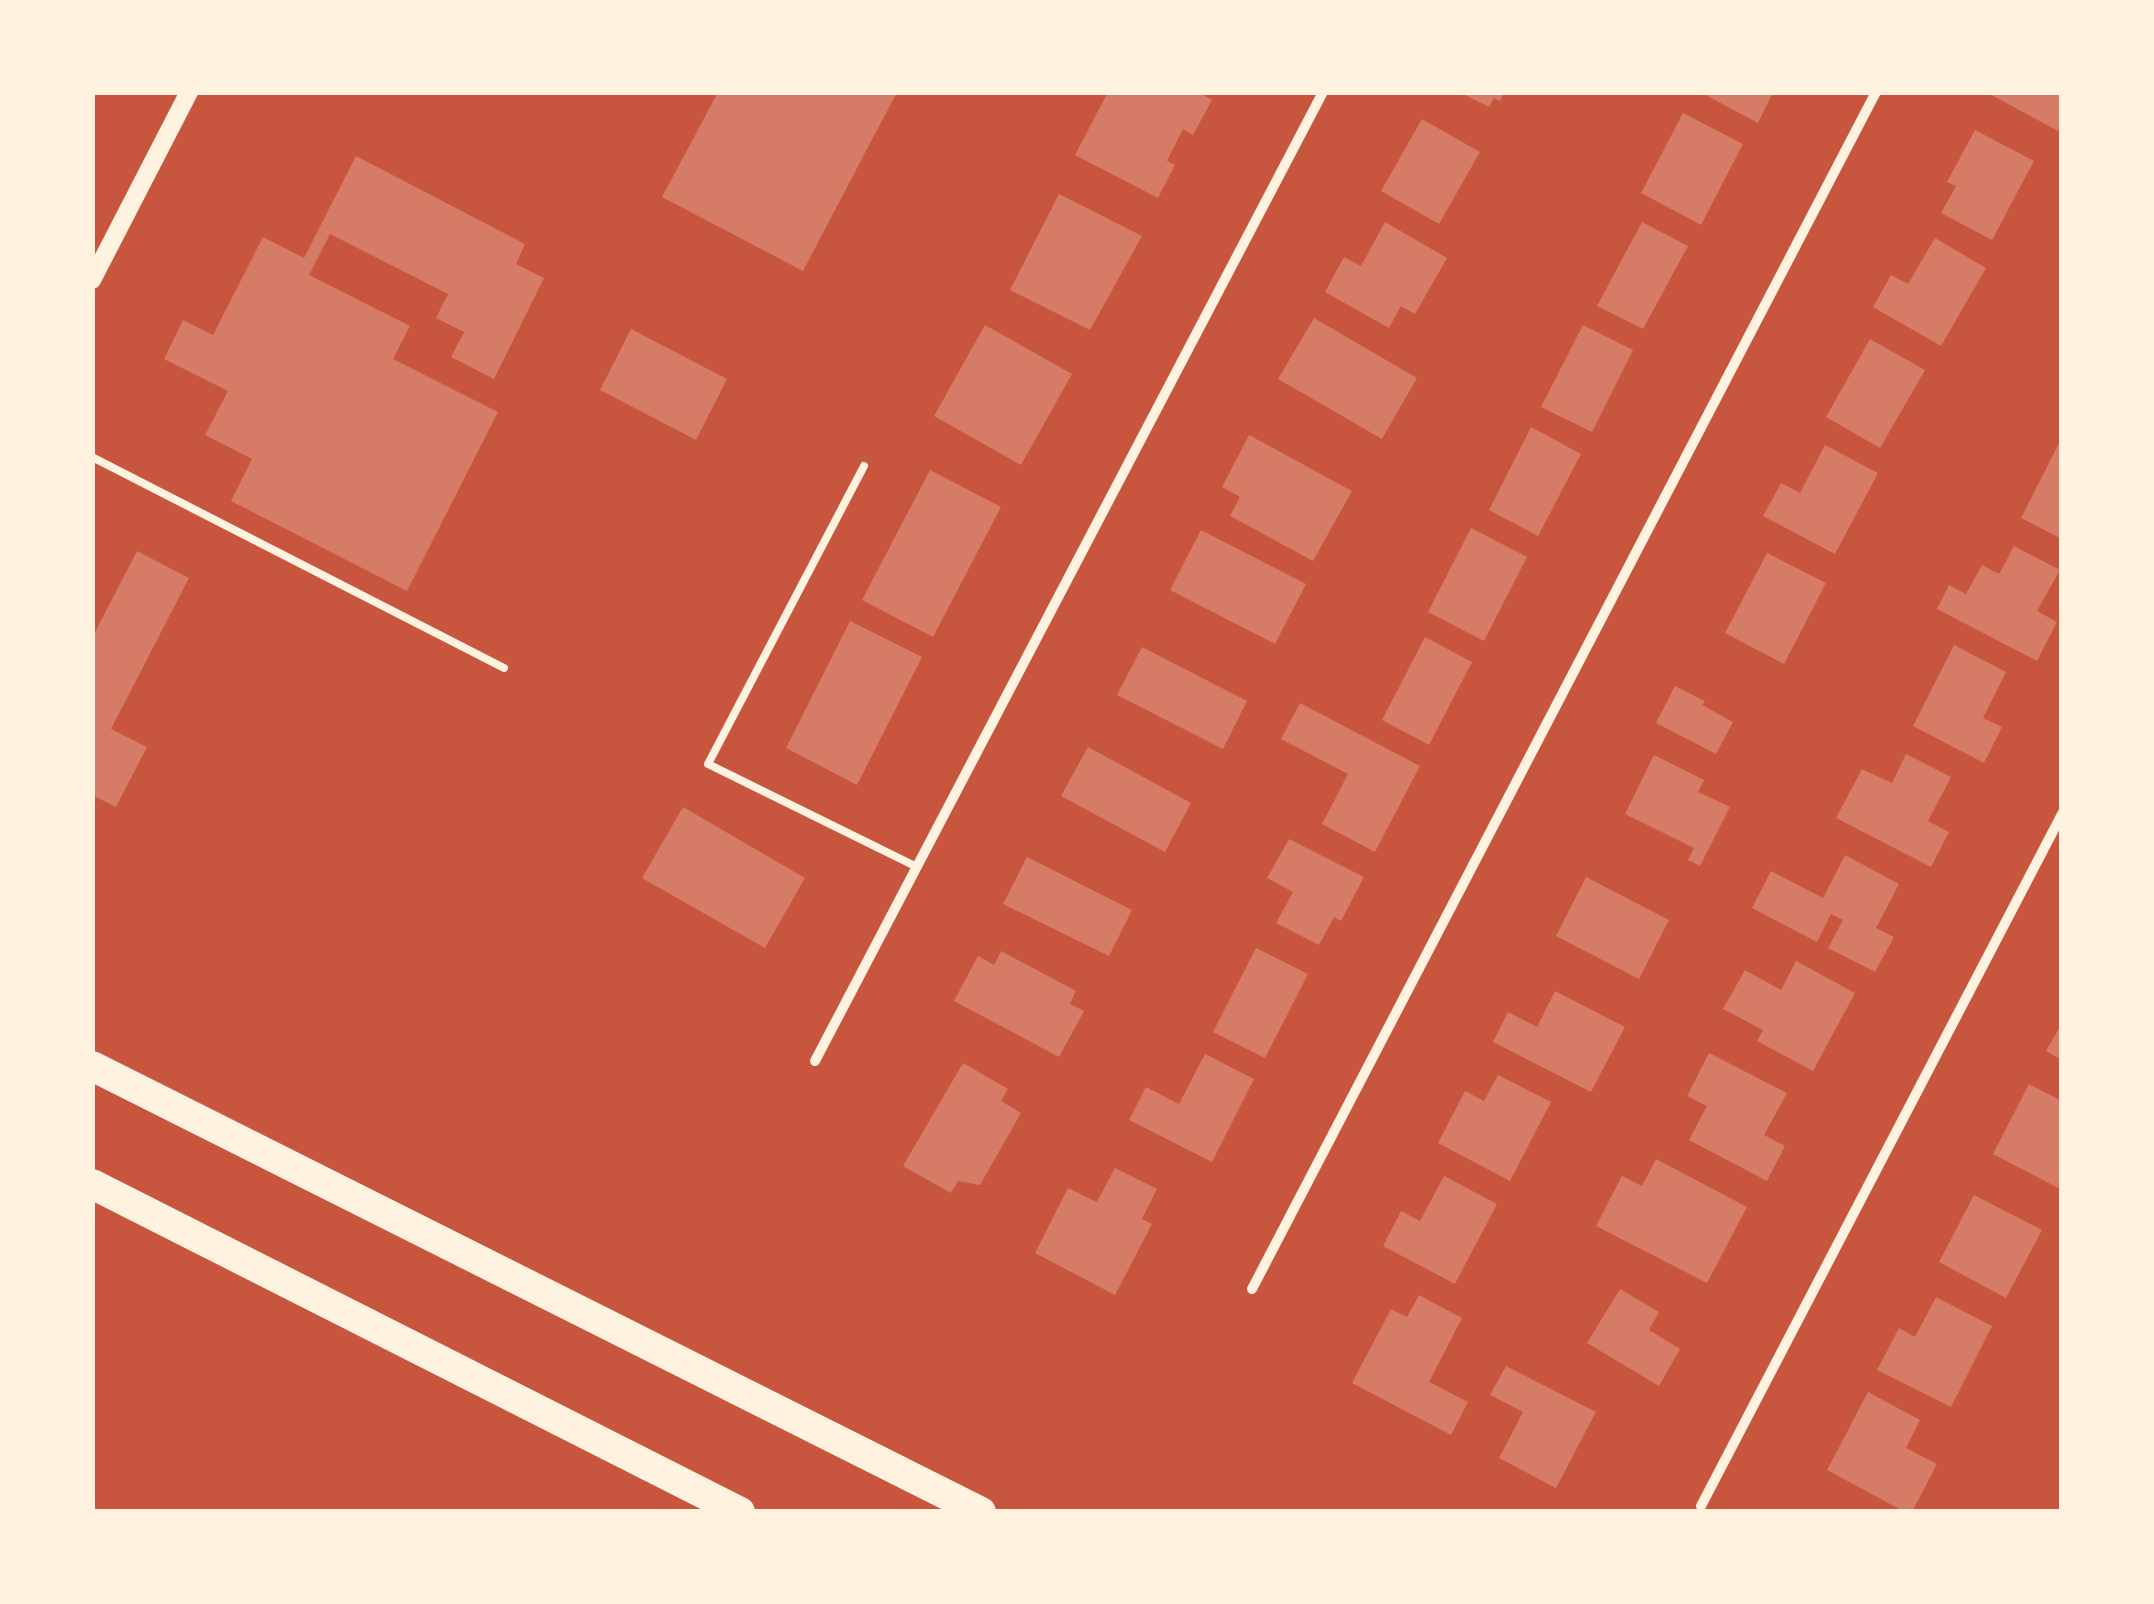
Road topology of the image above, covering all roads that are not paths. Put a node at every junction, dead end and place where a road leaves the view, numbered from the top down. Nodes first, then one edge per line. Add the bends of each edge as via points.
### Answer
1 (190, 92) edge
2 (1323, 92) edge
3 (1876, 92) edge
4 (92, 280) edge
5 (92, 457) edge
6 (864, 466) dead end
7 (504, 668) dead end
8 (2062, 814) edge
9 (916, 867) junction
10 (815, 1061) dead end
11 (92, 1066) edge
12 (92, 1184) edge
13 (1252, 1289) dead end
14 (1701, 1506) dead end
15 (740, 1512) edge
16 (981, 1512) edge

1 - 4 street
2 - 9 street
3 - 13 street
5 - 7 lane
6 - 9 lane via 708,764
8 - 14 street
9 - 10 street
11 - 16 highway
12 - 15 highway

